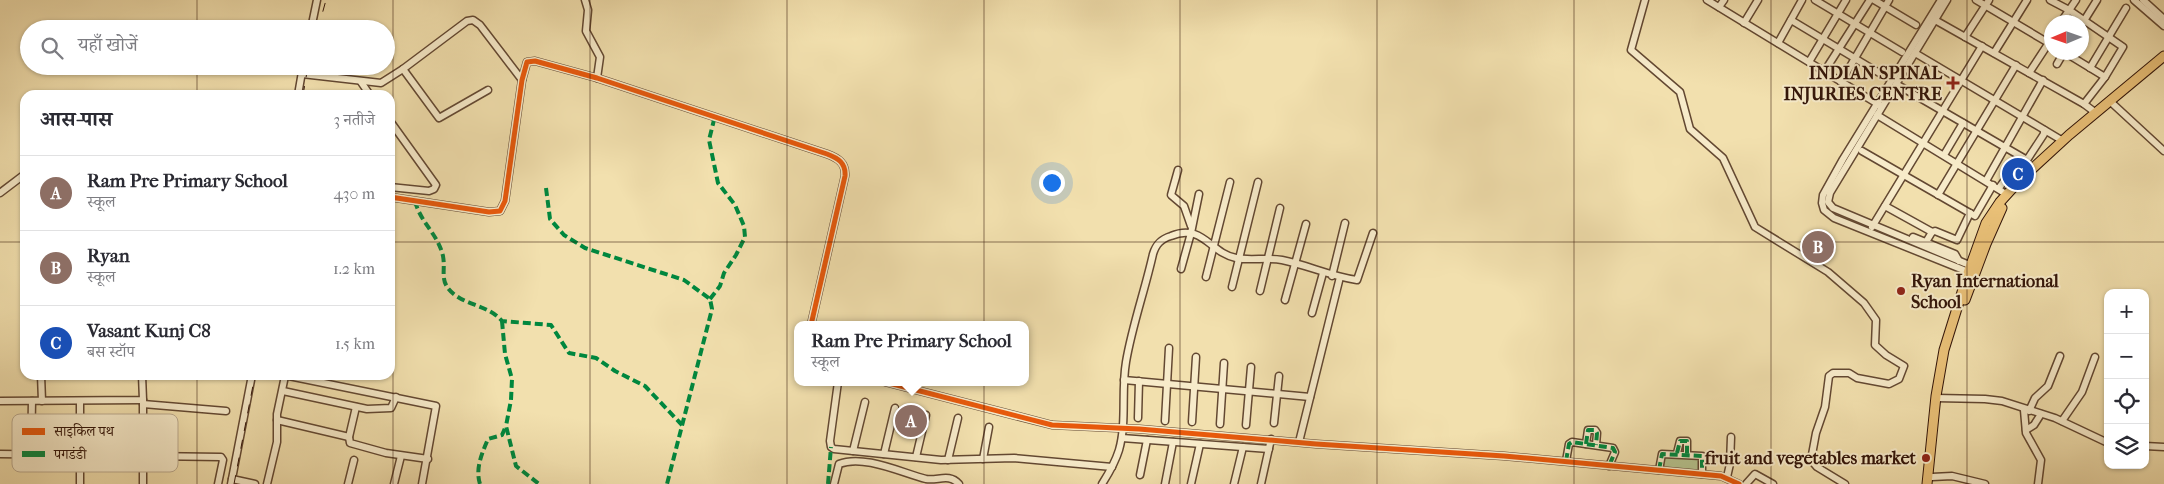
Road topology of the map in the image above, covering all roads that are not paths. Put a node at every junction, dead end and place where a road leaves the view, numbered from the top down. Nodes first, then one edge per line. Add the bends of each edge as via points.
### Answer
1 (316, 0) edge
2 (584, 0) edge
3 (1645, 0) edge
4 (1707, 0) edge
5 (1724, 0) edge
6 (1758, 0) edge
7 (1802, 0) edge
8 (1815, 0) edge
9 (1846, 0) edge
10 (1870, 0) edge
11 (1874, 0) edge
12 (1889, 0) edge
13 (1941, 0) edge
14 (1947, 0) edge
15 (1976, 0) edge
16 (2027, 0) edge
17 (2050, 0) edge
18 (2076, 0) edge
19 (2097, 0) edge
20 (2134, 0) edge
21 (2143, 0) edge
22 (1988, 3) edge
23 (1885, 7) junction
24 (1719, 8) junction
25 (2126, 8) dead end
26 (2069, 10) junction
27 (1838, 14) junction
28 (2066, 15) edge
29 (2075, 15) edge
30 (2087, 15) edge
31 (2164, 19) edge
32 (313, 20) edge
33 (1791, 20) junction
34 (1935, 20) junction
35 (2013, 22) junction
36 (1744, 23) junction
37 (1855, 24) junction
38 (1916, 25) dead end
39 (2089, 25) edge
40 (2164, 26) edge
41 (1870, 32) junction
42 (1965, 37) junction
43 (2109, 37) junction
44 (2044, 39) edge
45 (1822, 40) junction
46 (1778, 43) junction
47 (1982, 46) junction
48 (1838, 50) junction
49 (2044, 51) edge
50 (1902, 52) dead end
51 (1915, 53) junction
52 (1994, 53) junction
53 (2164, 56) edge
54 (1855, 59) junction
55 (2060, 60) edge
56 (2076, 60) edge
57 (1809, 62) junction
58 (2164, 62) edge
59 (2057, 64) dead end
60 (2016, 65) junction
61 (2090, 68) junction
62 (403, 69) junction
63 (1824, 72) junction
64 (2029, 73) junction
65 (395, 74) edge
66 (302, 75) edge
67 (309, 75) edge
68 (394, 75) edge
69 (1886, 77) dead end
70 (2105, 77) junction
71 (597, 78) junction
72 (522, 80) junction
73 (1961, 80) junction
74 (2043, 80) junction
75 (361, 82) junction
76 (1841, 82) junction
77 (1896, 84) junction
78 (299, 90) edge
79 (367, 90) edge
80 (488, 90) dead end
81 (1995, 101) junction
82 (2084, 104) junction
83 (2113, 104) junction
84 (1880, 106) junction
85 (1942, 111) junction
86 (2096, 113) junction
87 (1877, 115) junction
88 (2021, 116) junction
89 (1963, 123) junction
90 (395, 129) edge
91 (2044, 130) junction
92 (1977, 131) junction
93 (2061, 140) junction
94 (1923, 143) junction
95 (2005, 147) junction
96 (1862, 151) dead end
97 (2164, 151) edge
98 (1944, 155) junction
99 (2021, 157) junction
100 (1957, 163) junction
101 (1178, 170) dead end
102 (1903, 175) junction
103 (20, 178) edge
104 (1986, 181) junction
105 (1230, 182) dead end
106 (1258, 182) dead end
107 (395, 188) edge
108 (1999, 189) junction
109 (0, 193) edge
110 (1199, 194) dead end
111 (1938, 195) junction
112 (395, 198) edge
113 (1825, 202) junction
114 (1885, 206) junction
115 (1280, 208) dead end
116 (1970, 214) junction
117 (1345, 223) dead end
118 (1874, 223) junction
119 (1306, 224) dead end
120 (1192, 231) junction
121 (1868, 232) junction
122 (1932, 232) junction
123 (1373, 233) dead end
124 (1926, 242) junction
125 (1214, 246) junction
126 (1239, 258) junction
127 (1268, 258) junction
128 (1959, 261) junction
129 (1294, 263) junction
130 (1181, 269) dead end
131 (1972, 270) junction
132 (1323, 273) junction
133 (1332, 276) junction
134 (1206, 277) dead end
135 (1340, 277) junction
136 (1232, 287) dead end
137 (1260, 291) dead end
138 (1286, 300) dead end
139 (1312, 313) dead end
140 (812, 321) edge
141 (1169, 348) dead end
142 (2060, 356) dead end
143 (2095, 356) dead end
144 (1196, 357) dead end
145 (1224, 363) dead end
146 (1251, 367) dead end
147 (1278, 376) dead end
148 (41, 380) edge
149 (142, 380) edge
150 (251, 380) edge
151 (284, 380) edge
152 (310, 380) edge
153 (1124, 380) junction
154 (1139, 381) junction
155 (1166, 383) junction
156 (1194, 385) junction
157 (838, 386) edge
158 (900, 386) edge
159 (1222, 388) junction
160 (1249, 390) junction
161 (282, 391) junction
162 (1277, 393) junction
163 (396, 397) junction
164 (1310, 397) junction
165 (1938, 398) junction
166 (0, 401) edge
167 (32, 401) junction
168 (42, 401) junction
169 (80, 401) junction
170 (143, 402) junction
171 (865, 402) dead end
172 (356, 407) junction
173 (895, 408) dead end
174 (226, 411) dead end
175 (2027, 411) junction
176 (32, 414) edge
177 (80, 414) edge
178 (143, 414) edge
179 (2041, 414) junction
180 (926, 415) dead end
181 (958, 418) dead end
182 (1138, 418) dead end
183 (277, 420) junction
184 (1165, 421) dead end
185 (1192, 422) dead end
186 (2062, 422) junction
187 (1274, 423) dead end
188 (1220, 424) dead end
189 (1246, 425) dead end
190 (989, 428) dead end
191 (1123, 428) junction
192 (2026, 430) junction
193 (349, 437) junction
194 (1732, 437) dead end
195 (1122, 438) junction
196 (1271, 439) junction
197 (1147, 440) junction
198 (1173, 442) junction
199 (1299, 442) junction
200 (2104, 442) edge
201 (1200, 444) junction
202 (1586, 444) junction
203 (1596, 445) junction
204 (2149, 446) edge
205 (1243, 447) junction
206 (2164, 447) edge
207 (1269, 449) junction
208 (853, 451) junction
209 (1677, 453) junction
210 (884, 454) junction
211 (1687, 454) junction
212 (178, 456) edge
213 (401, 456) junction
214 (916, 458) junction
215 (428, 459) junction
216 (983, 459) junction
217 (354, 460) dead end
218 (948, 460) junction
219 (1566, 462) junction
220 (1610, 466) junction
221 (1112, 467) junction
222 (1659, 470) junction
223 (1702, 474) junction
224 (1140, 475) dead end
225 (1727, 477) junction
226 (231, 482) edge
227 (1930, 482) edge
228 (218, 484) edge
229 (255, 484) edge
230 (267, 484) edge
231 (348, 484) edge
232 (394, 484) edge
233 (422, 484) edge
234 (834, 484) edge
235 (959, 484) edge
236 (1102, 484) edge
237 (1165, 484) edge
238 (1191, 484) edge
239 (1234, 484) edge
240 (1261, 484) edge
241 (1739, 484) edge
242 (1746, 484) edge
243 (1773, 484) edge
244 (1845, 484) edge
245 (1985, 484) edge
246 (2038, 484) edge

1 - 32 street
2 - 71 street via 588,10 586,31 600,57
3 - 244 street via 1631,50 1680,92 1690,129 1723,158 1755,227 1828,272 1864,303 1876,320 1875,346 1904,366 1899,379 1889,384 1857,378 1849,373 1829,376 1826,408 1817,427 1811,460
4 - 24 street
5 - 24 street
6 - 36 street
7 - 33 street
8 - 27 street
9 - 27 street
10 - 37 street
11 - 23 street
12 - 23 street
13 - 84 street
14 - 34 street
15 - 22 street
16 - 35 street
17 - 26 street
18 - 26 street
19 - 30 street
20 - 40 street
21 - 31 street
22 - 35 street
22 - 42 street
23 - 38 street
23 - 41 street
24 - 36 street
25 - 43 street
26 - 28 street
26 - 29 street
27 - 37 street
27 - 45 street
33 - 45 street
33 - 46 street
34 - 42 street
34 - 51 street
35 - 44 street
35 - 52 street
36 - 46 street
37 - 41 street
37 - 48 street
39 - 43 street
41 - 50 street
41 - 54 street
42 - 47 street
43 - 61 street
43 - 70 street via 2123,47
45 - 48 street
45 - 57 street
46 - 57 street
47 - 52 street
47 - 73 street
48 - 54 street
48 - 63 street
49 - 64 street
51 - 73 street
51 - 77 street
52 - 60 street
53 - 86 main road
54 - 69 street
54 - 76 street
55 - 59 street
56 - 61 street
57 - 63 street
58 - 83 main road
60 - 64 street
60 - 81 street
61 - 70 street
62 - 65 street
62 - 72 street via 467,21 473,20
62 - 80 street via 439,118
63 - 76 street
64 - 74 street
66 - 78 street
67 - 75 street
68 - 75 street via 381,83
70 - 82 street
71 - 72 street via 530,60 526,62
71 - 140 street via 827,154 842,162 845,176
72 - 112 street via 502,210 489,212
73 - 81 street
73 - 85 street
74 - 82 street
74 - 88 street
75 - 79 street
76 - 84 street
77 - 84 street
77 - 85 street
81 - 88 street
81 - 92 street
82 - 86 street
83 - 97 street
83 - 131 main road via 2013,194 1997,216
84 - 87 street
84 - 113 street via 1843,159 1823,195
85 - 89 street
85 - 94 street
86 - 93 main road
87 - 94 street
87 - 113 street
88 - 91 street
88 - 95 street
89 - 92 street
89 - 98 street
90 - 107 street via 436,185 429,191
91 - 93 street
91 - 99 street via 2028,159
92 - 95 street
92 - 100 street
93 - 108 main road
94 - 98 street
94 - 102 street
95 - 99 street
95 - 104 street
96 - 102 street
98 - 100 street
99 - 108 street
100 - 104 street
100 - 111 street
101 - 120 street via 1171,195 1184,206
102 - 111 street
102 - 114 street
103 - 109 street
104 - 108 street
105 - 125 street
106 - 126 street
108 - 116 street via 1976,215
108 - 131 main road
110 - 120 street
111 - 116 street
113 - 118 street
113 - 121 street via 1824,210 1830,216
114 - 118 street
114 - 122 street
115 - 127 street
116 - 122 street via 1957,240
117 - 133 street
118 - 121 street
118 - 124 street
118 - 128 street
119 - 129 street
120 - 125 street
120 - 130 street
120 - 153 street via 1172,235 1154,249
121 - 131 street
122 - 124 street
123 - 135 street via 1358,279
124 - 128 street via 1955,254
125 - 126 street
125 - 134 street
126 - 127 street
126 - 136 street
127 - 129 street
127 - 137 street
128 - 131 street
129 - 132 street
129 - 138 street
131 - 165 main road
132 - 133 street
132 - 139 street
133 - 135 street
135 - 164 street
141 - 155 street
142 - 175 street via 2048,386
143 - 186 street via 2082,392
144 - 156 street
145 - 159 street
146 - 160 street
147 - 162 street
148 - 168 street
149 - 170 street
150 - 226 street
151 - 161 street
152 - 163 street
153 - 154 street
153 - 191 street
154 - 155 street
154 - 182 street
155 - 156 street
155 - 184 street
156 - 159 street
156 - 185 street
157 - 208 street via 831,445 834,449
158 - 191 street via 1044,424
159 - 160 street
159 - 188 street
160 - 162 street
160 - 189 street
161 - 172 street
161 - 183 street
162 - 164 street
162 - 187 street
163 - 172 street via 391,408
163 - 215 street via 436,406
164 - 199 street
165 - 175 street via 1993,399
165 - 227 main road
166 - 167 street
167 - 168 street
167 - 176 street
168 - 169 street
169 - 170 street
169 - 177 street
170 - 174 street
170 - 178 street
171 - 208 street
172 - 193 street
173 - 210 street
175 - 179 street
175 - 192 street
179 - 186 street
179 - 192 street
180 - 214 street
181 - 218 street
183 - 193 street
183 - 230 street via 277,442
186 - 200 street
190 - 216 street
191 - 195 street
191 - 196 street
192 - 246 street via 2041,460
193 - 213 street via 352,443
194 - 225 street
195 - 197 street
195 - 221 street
196 - 199 street
196 - 207 street
197 - 198 street
197 - 224 street
198 - 201 street
198 - 237 street
199 - 219 street
201 - 205 street
201 - 238 street
202 - 203 street
202 - 203 street via 1588,430 1595,430 1598,433
202 - 219 street via 1570,442
203 - 220 street via 1613,448
204 - 206 street
205 - 207 street
205 - 239 street
207 - 240 street
208 - 210 street
209 - 211 street
209 - 211 street via 1680,441 1687,440
209 - 222 street via 1662,454
210 - 214 street
211 - 223 street via 1703,457
212 - 228 street via 222,457
213 - 215 street
213 - 232 street
214 - 218 street
215 - 233 street
216 - 218 street
216 - 221 street via 1014,458
217 - 231 street
219 - 220 street
220 - 222 street
221 - 236 street
222 - 223 street
223 - 225 street
225 - 241 street
226 - 229 street
227 - 245 street via 1952,476
234 - 235 street via 839,464 853,462 897,469 928,479 948,478
242 - 243 street via 1756,474

